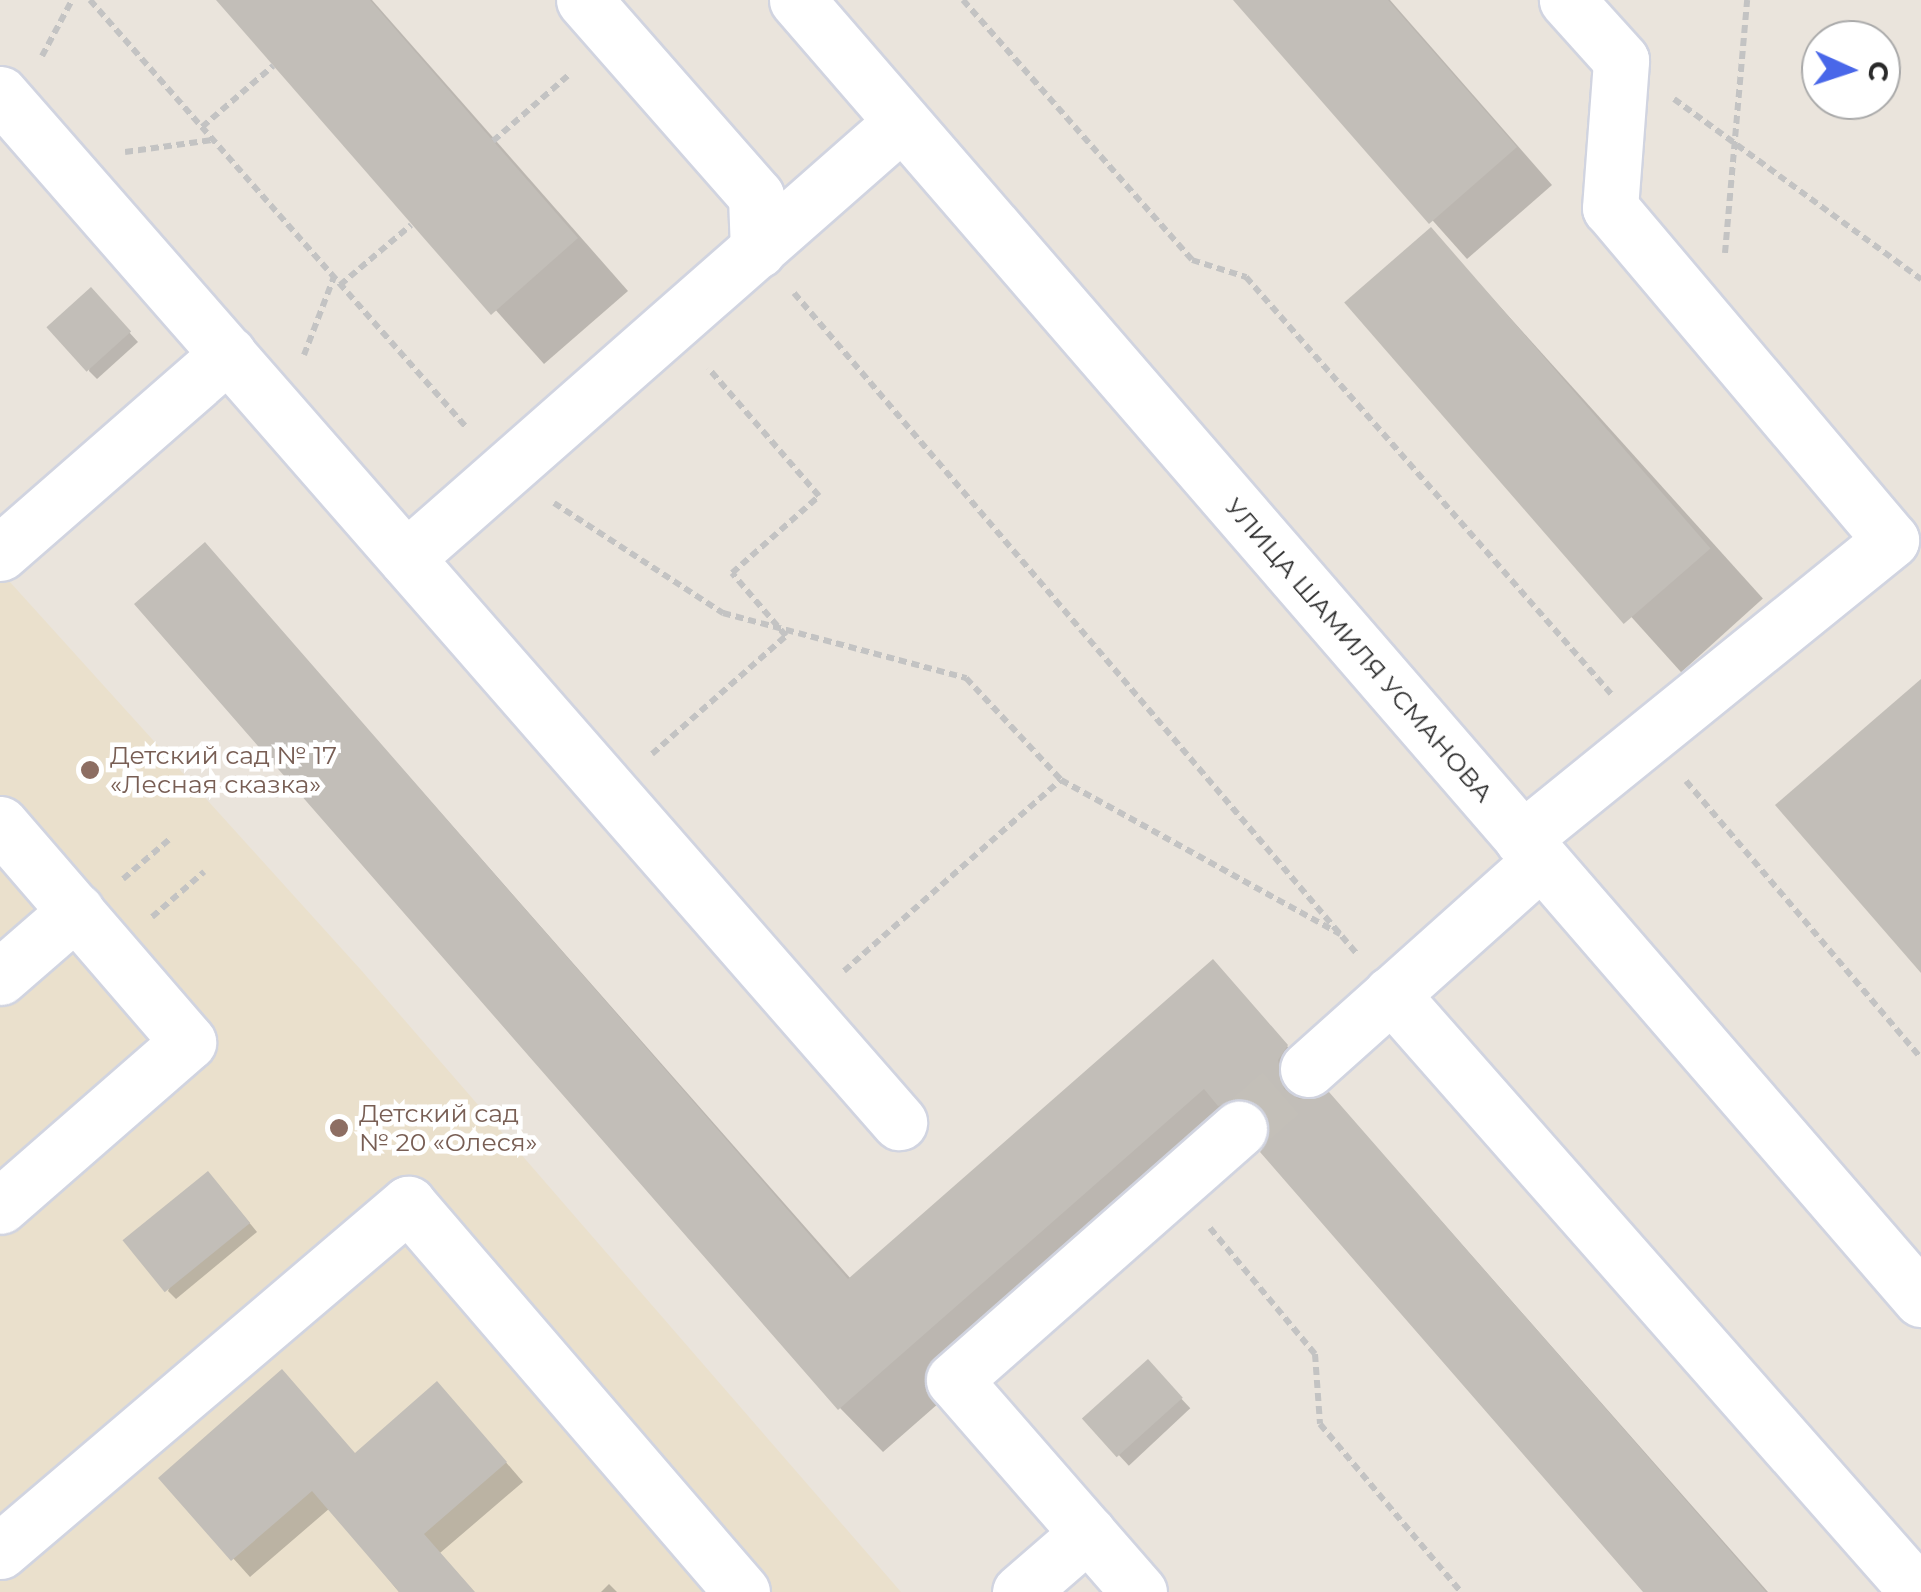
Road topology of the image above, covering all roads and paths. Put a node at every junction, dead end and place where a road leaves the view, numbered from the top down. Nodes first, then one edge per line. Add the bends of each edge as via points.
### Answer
1 (90, 0) edge
2 (796, 0) edge
3 (964, 0) edge
4 (1567, 0) edge
5 (1747, 0) edge
6 (599, 17) edge
7 (1620, 60) junction
8 (273, 66) dead end
9 (0, 94) edge
10 (902, 122) junction
11 (202, 127) junction
12 (213, 140) junction
13 (493, 141) dead end
14 (1735, 143) junction
15 (59, 161) junction
16 (411, 224) dead end
17 (758, 250) junction
18 (334, 278) junction
19 (1921, 279) edge
20 (340, 285) junction
21 (671, 326) junction
22 (1718, 336) junction
23 (228, 354) junction
24 (281, 414) junction
25 (505, 471) junction
26 (1906, 528) edge
27 (0, 553) edge
28 (406, 558) junction
29 (786, 636) junction
30 (1645, 732) junction
31 (1061, 780) junction
32 (610, 791) junction
33 (0, 824) edge
34 (1532, 850) junction
35 (76, 912) junction
36 (1340, 934) junction
37 (0, 977) edge
38 (1392, 994) junction
39 (800, 1009) junction
40 (1921, 1058) edge
41 (1308, 1069) tunnel mouth
42 (899, 1122) dead end
43 (1240, 1129) tunnel mouth
44 (1175, 1186) junction
45 (0, 1206) edge
46 (1921, 1299) edge
47 (1088, 1533) junction
48 (0, 1551) edge
49 (742, 1592) edge
50 (1020, 1592) edge
51 (1139, 1592) edge
52 (1461, 1592) edge
53 (1918, 1592) edge

1 - 11 path
2 - 10 street, УЛИЦА ШАМИЛЯ УСМАНОВА
3 - 30 path via 1192,260 1246,277
4 - 7 street
5 - 14 path
6 - 13 path
6 - 17 street via 756,196
7 - 14 path
7 - 22 street via 1610,208
8 - 11 path
9 - 15 street
10 - 17 street
10 - 34 street, УЛИЦА ШАМИЛЯ УСМАНОВА
11 - 12 path
12 - 15 path
12 - 18 path
14 - 19 path
14 - 22 path
15 - 23 street
16 - 20 path
17 - 21 street
17 - 36 path
18 - 20 path
18 - 24 path
20 - 25 path
21 - 25 street
21 - 29 path via 819,496 732,573
22 - 26 street
23 - 24 street
23 - 27 street
24 - 28 street
25 - 28 street
25 - 29 path via 723,613
26 - 30 street
28 - 32 street
29 - 31 path via 966,678
29 - 32 path
30 - 34 street
30 - 40 path
31 - 36 path
31 - 39 path
32 - 39 street
33 - 35 street
34 - 38 street
34 - 46 street, УЛИЦА ШАМИЛЯ УСМАНОВА
35 - 37 street
35 - 45 street via 188,1042
36 - 38 path
38 - 41 street
38 - 53 street
39 - 42 street
43 - 44 street
44 - 47 street via 954,1380
44 - 52 path via 1315,1354 1320,1424
47 - 50 street
47 - 51 street
48 - 49 street via 408,1204

